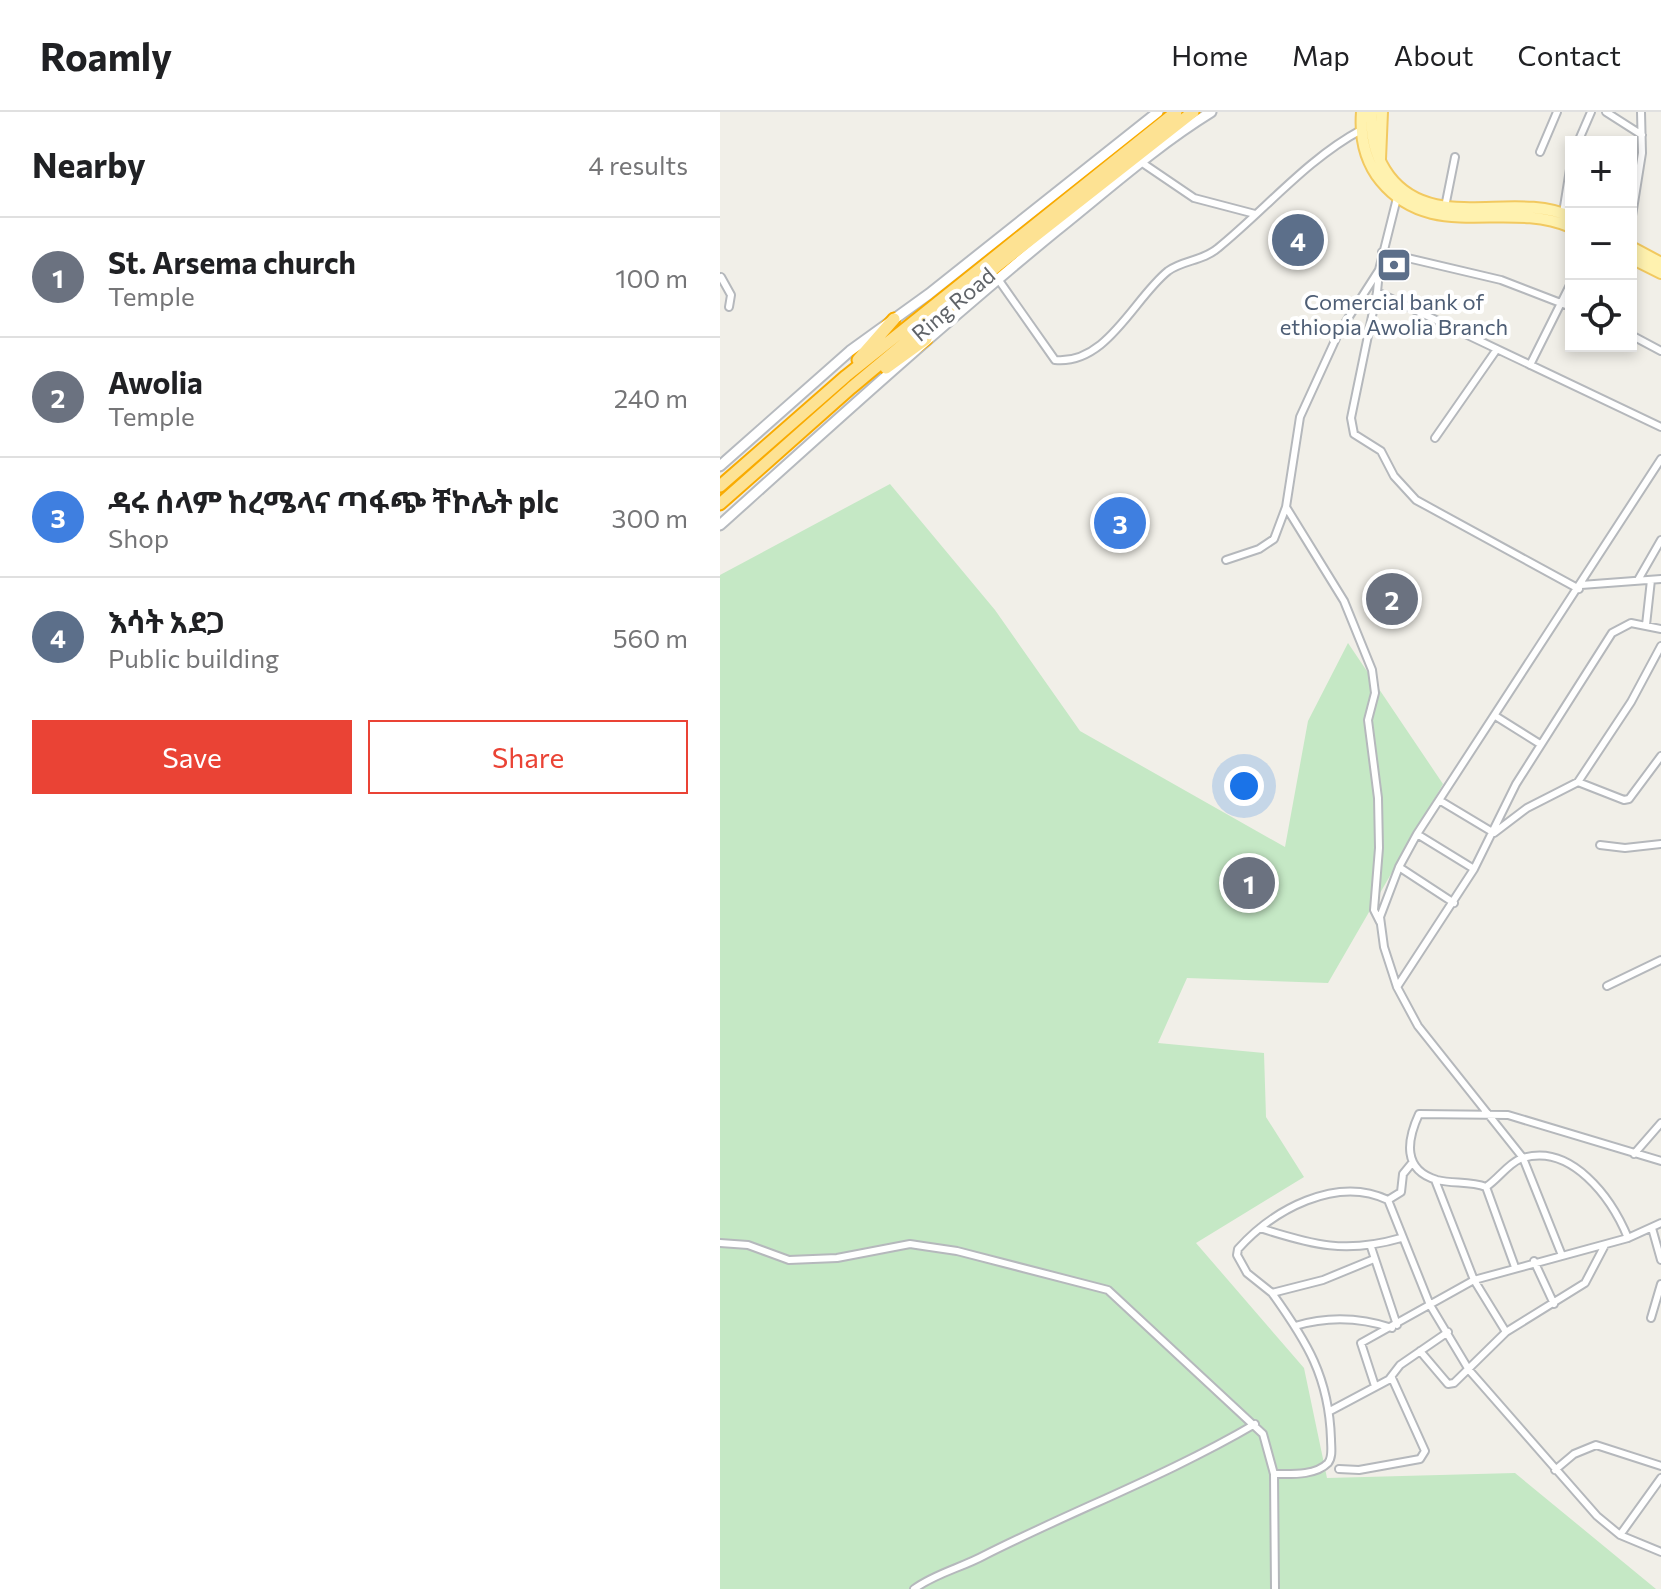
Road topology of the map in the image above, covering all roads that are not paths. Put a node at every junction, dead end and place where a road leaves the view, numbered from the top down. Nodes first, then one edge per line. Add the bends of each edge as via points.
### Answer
1 (1158, 112) edge
2 (1176, 112) edge
3 (1193, 112) edge
4 (1211, 112) edge
5 (1362, 112) edge
6 (1372, 112) edge
7 (1382, 112) edge
8 (1557, 112) edge
9 (1591, 112) edge
10 (1606, 112) edge
11 (1641, 112) edge
12 (1361, 130) junction
13 (1642, 135) junction
14 (1581, 136) edge
15 (1540, 152) dead end
16 (1455, 157) dead end
17 (1379, 161) junction
18 (1141, 162) junction
19 (1398, 194) junction
20 (1445, 207) junction
21 (1633, 208) edge
22 (1255, 214) junction
23 (1565, 215) edge
24 (1565, 226) edge
25 (1637, 250) edge
26 (1382, 252) junction
27 (1637, 261) edge
28 (1661, 263) edge
29 (1379, 270) junction
30 (1661, 273) edge
31 (721, 277) edge
32 (998, 278) junction
33 (1377, 292) junction
34 (1565, 295) edge
35 (953, 297) junction
36 (1561, 303) junction
37 (1565, 305) edge
38 (729, 307) dead end
39 (894, 319) junction
40 (1637, 338) edge
41 (926, 339) junction
42 (1497, 349) junction
43 (1661, 351) edge
44 (1530, 365) junction
45 (849, 382) junction
46 (1661, 427) edge
47 (1435, 438) dead end
48 (1661, 459) edge
49 (720, 466) edge
50 (720, 486) edge
51 (720, 504) edge
52 (1286, 507) junction
53 (720, 525) edge
54 (1661, 540) edge
55 (1226, 560) dead end
56 (1661, 579) edge
57 (1638, 580) junction
58 (1651, 580) junction
59 (1580, 587) junction
60 (1646, 625) junction
61 (1661, 629) edge
62 (1661, 646) edge
63 (1497, 717) junction
64 (1540, 744) junction
65 (1661, 756) edge
66 (1578, 782) junction
67 (1439, 800) junction
68 (1494, 833) junction
69 (1417, 834) junction
70 (1661, 844) edge
71 (1600, 845) dead end
72 (1399, 867) junction
73 (1474, 869) junction
74 (1454, 903) junction
75 (1380, 922) junction
76 (1661, 960) edge
77 (1607, 986) dead end
78 (1397, 987) junction
79 (1490, 1116) junction
80 (1661, 1123) edge
81 (1634, 1154) junction
82 (1523, 1158) junction
83 (1661, 1161) edge
84 (1412, 1163) junction
85 (1435, 1180) junction
86 (1486, 1187) junction
87 (1388, 1200) junction
88 (1661, 1223) edge
89 (1260, 1228) junction
90 (1652, 1228) junction
91 (1401, 1238) junction
92 (1628, 1238) junction
93 (720, 1243) edge
94 (1605, 1245) junction
95 (1371, 1247) junction
96 (1561, 1253) junction
97 (1374, 1259) junction
98 (1661, 1260) edge
99 (1534, 1261) junction
100 (1515, 1267) junction
101 (1474, 1280) junction
102 (1661, 1284) edge
103 (1272, 1293) junction
104 (1554, 1304) junction
105 (1430, 1305) junction
106 (1651, 1318) dead end
107 (1295, 1326) junction
108 (1395, 1327) junction
109 (1448, 1332) junction
110 (1506, 1332) junction
111 (1420, 1351) junction
112 (1469, 1370) junction
113 (1390, 1378) junction
114 (1375, 1386) junction
115 (1330, 1411) junction
116 (1255, 1424) junction
117 (1661, 1466) edge
118 (1339, 1469) dead end
119 (1555, 1470) junction
120 (1274, 1474) junction
121 (1660, 1479) edge
122 (1661, 1488) edge
123 (1620, 1535) junction
124 (1661, 1552) edge
125 (914, 1589) edge
126 (1275, 1589) edge

1 - 39 main road, Ring Road
2 - 35 highway, Ring Road
3 - 35 highway, Ring Road
4 - 18 main road
5 - 12 main road
6 - 17 main road
7 - 17 main road
8 - 15 street
9 - 14 street
10 - 13 street
11 - 13 street
12 - 19 main road via 1370,164
12 - 22 street
13 - 21 street
16 - 20 street
17 - 19 main road
18 - 22 street via 1194,198
18 - 32 main road
19 - 20 main road
19 - 24 main road via 1412,209 1430,215 1523,216
19 - 26 street
20 - 23 main road via 1531,207
22 - 32 street via 1216,250 1168,271 1101,342 1073,358 1055,360
25 - 28 main road
26 - 29 street
26 - 36 street via 1501,280
27 - 30 main road
29 - 33 street
29 - 52 street via 1338,334 1300,417
31 - 38 street via 731,295
32 - 41 main road
33 - 42 street
33 - 59 street via 1351,418 1354,434 1381,451 1416,500
34 - 36 street
35 - 45 highway, Ring Road
36 - 37 street
36 - 44 street
39 - 45 highway
39 - 49 main road, Ring Road
40 - 43 street
41 - 45 highway via 862,385
41 - 53 main road
42 - 44 street
42 - 47 street
44 - 46 street
45 - 50 highway, Ring Road
45 - 51 highway, Ring Road
48 - 59 street
52 - 55 street via 1270,543
52 - 75 street via 1344,601 1372,670 1375,693 1368,720 1379,848 1374,910
54 - 57 street
56 - 58 street
57 - 58 street
57 - 59 street
58 - 60 street
59 - 63 street
60 - 61 street
60 - 64 street via 1615,629
62 - 66 street
63 - 64 street
63 - 67 street
64 - 68 street
65 - 66 street via 1628,800
66 - 68 street via 1527,808
67 - 68 street
67 - 69 street
68 - 73 street
69 - 72 street
69 - 73 street
70 - 71 street
72 - 74 street
72 - 75 street
73 - 74 street
74 - 78 street
75 - 78 street
76 - 77 street
78 - 79 street via 1418,1026
79 - 81 street via 1515,1116
79 - 82 street
79 - 84 street via 1419,1114 1407,1151
80 - 81 street
81 - 83 street
82 - 86 street
82 - 92 street via 1549,1157 1577,1170 1613,1204
82 - 96 street
84 - 85 street
84 - 87 street via 1403,1174 1401,1192
85 - 86 street
85 - 101 street
86 - 100 street
87 - 89 street via 1370,1193 1333,1192 1296,1204
87 - 91 street
88 - 90 street
89 - 95 street via 1325,1247
89 - 103 street via 1237,1255 1247,1273
90 - 92 street
90 - 98 street
91 - 95 street
91 - 105 street
92 - 94 street
93 - 116 street via 748,1245 789,1260 837,1258 910,1244 1101,1286
94 - 96 street
94 - 104 street via 1585,1283
95 - 97 street
96 - 99 street
97 - 103 street
97 - 108 street
99 - 100 street
99 - 104 street
100 - 101 street
101 - 105 street
101 - 110 street
102 - 106 street
103 - 107 street
104 - 110 street
105 - 108 street
105 - 109 street
107 - 108 street via 1348,1319
107 - 115 street via 1317,1363
108 - 114 street via 1360,1346
109 - 111 street
109 - 112 street
110 - 112 street
111 - 112 street via 1448,1384
111 - 113 street
112 - 119 street
113 - 114 street
113 - 118 street via 1424,1455 1370,1469
114 - 115 street
115 - 120 street via 1330,1461 1315,1470
116 - 120 street via 1267,1443
116 - 125 street via 1113,1497 932,1575
117 - 119 street via 1596,1445
119 - 123 street
120 - 126 street
121 - 122 street
121 - 123 street
123 - 124 street

